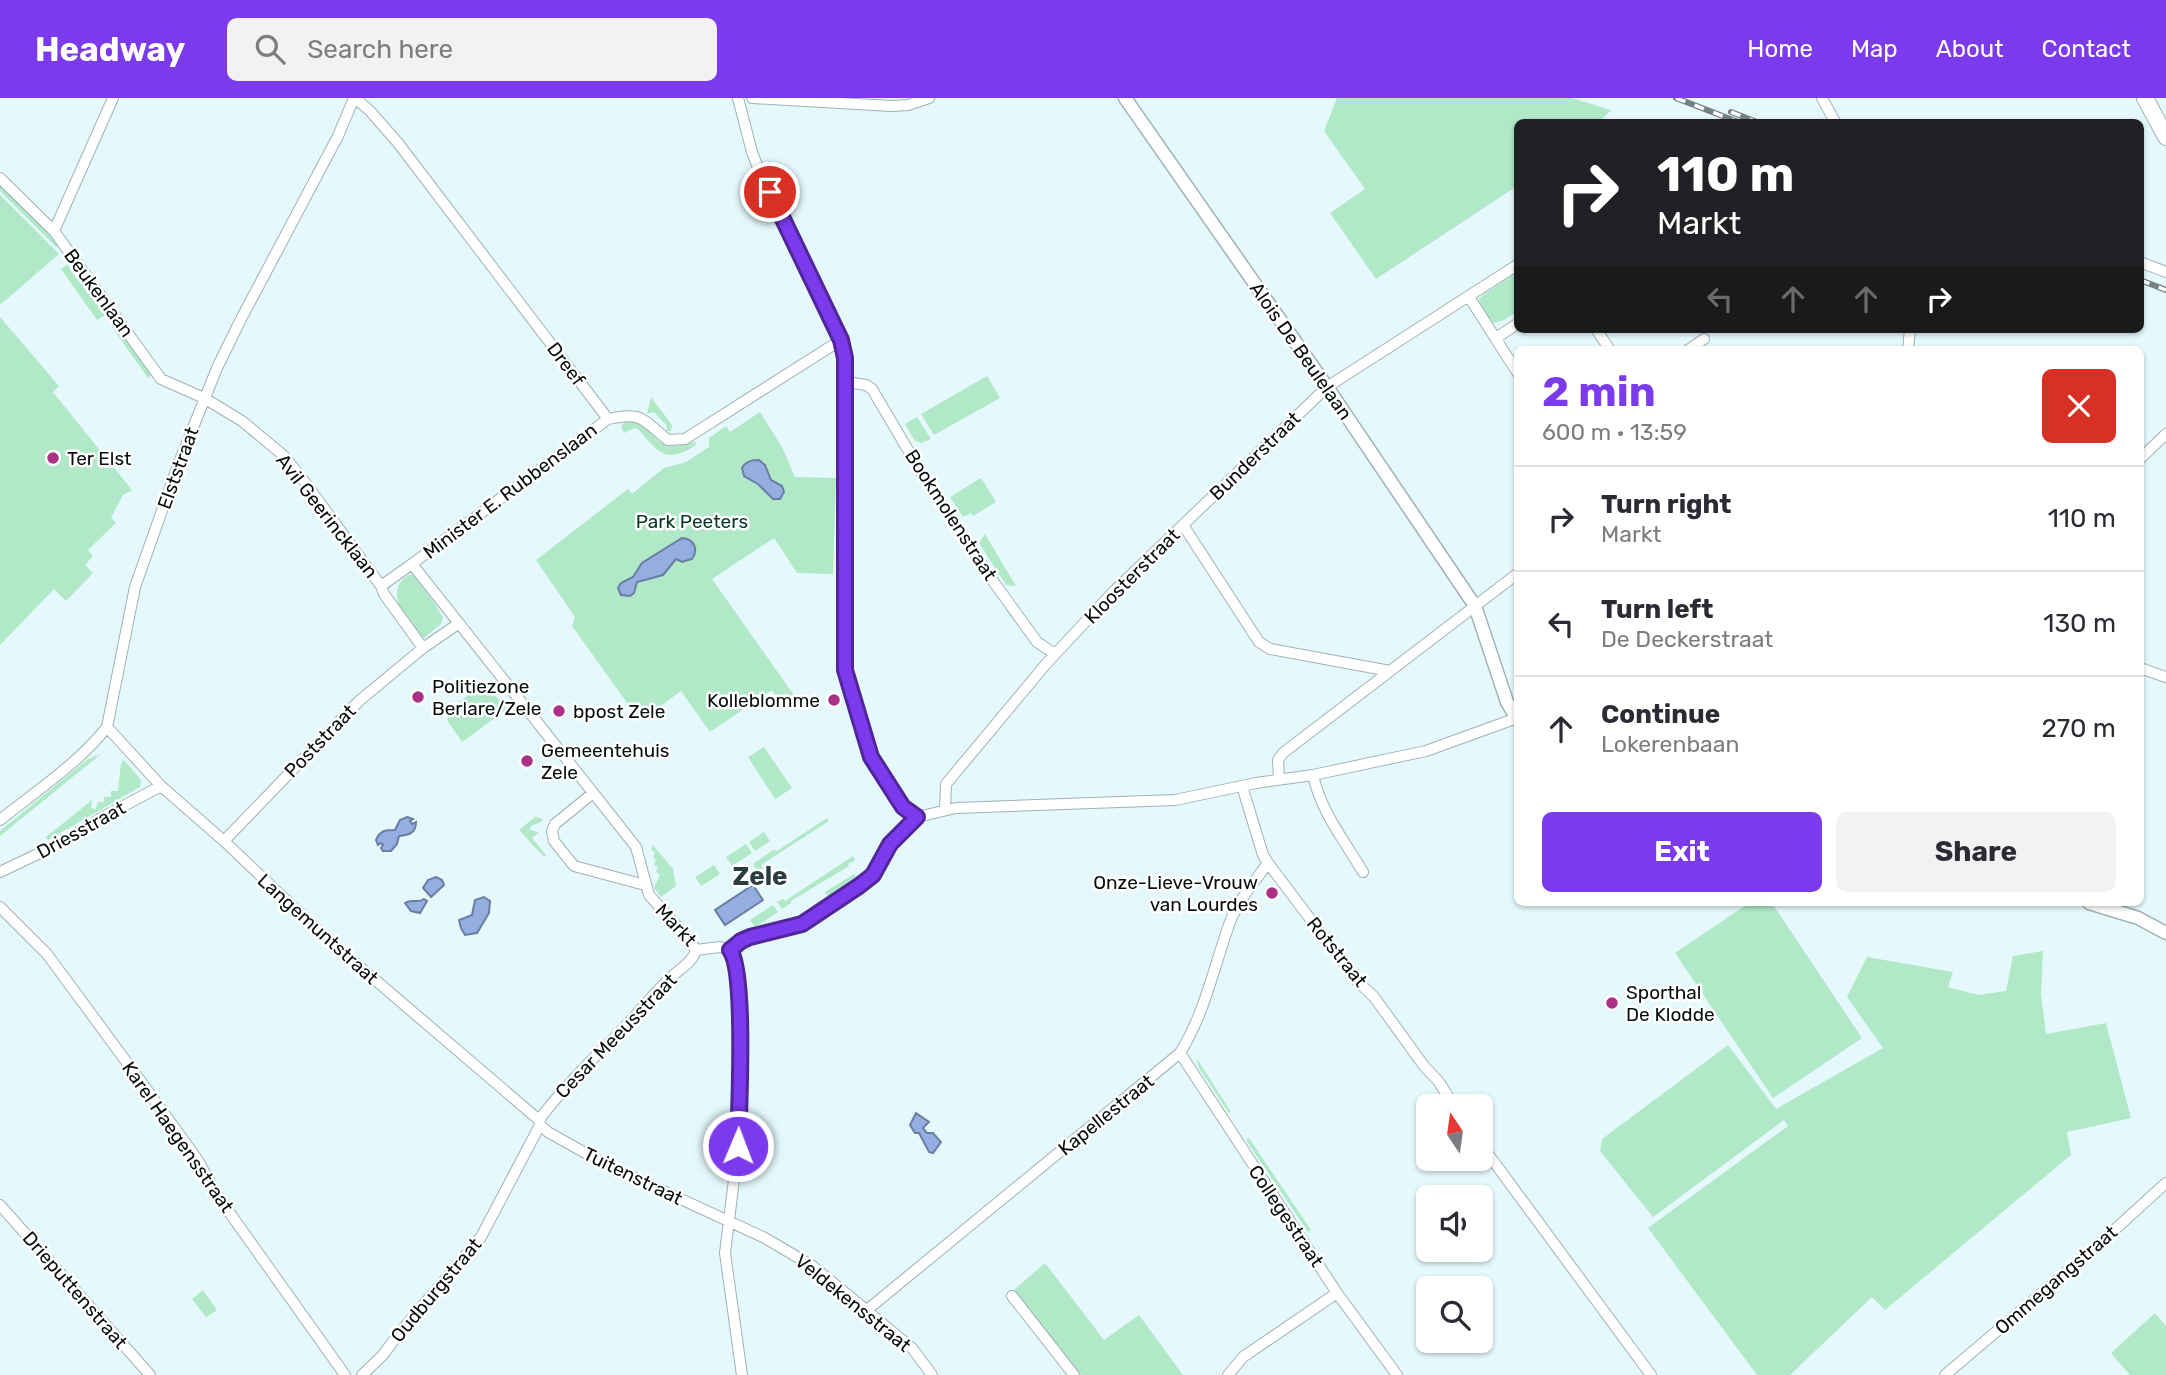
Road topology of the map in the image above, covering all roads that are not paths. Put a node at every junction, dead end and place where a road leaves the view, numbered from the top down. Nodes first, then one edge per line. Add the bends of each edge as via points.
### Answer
1 (113, 98) edge
2 (354, 98) edge
3 (738, 98) edge
4 (752, 98) edge
5 (929, 98) edge
6 (1125, 98) edge
7 (1822, 98) edge
8 (2145, 98) edge
9 (1833, 119) edge
10 (2166, 137) edge
11 (0, 178) edge
12 (54, 232) junction
13 (2144, 264) edge
14 (1514, 267) edge
15 (2166, 272) edge
16 (1469, 297) junction
17 (1514, 326) edge
18 (1496, 338) junction
19 (841, 340) junction
20 (1704, 340) dead end
21 (1694, 346) edge
22 (1514, 367) edge
23 (847, 382) junction
24 (1326, 387) junction
25 (204, 398) junction
26 (608, 419) junction
27 (2166, 434) edge
28 (2144, 456) edge
29 (1183, 525) junction
30 (412, 564) junction
31 (1514, 577) edge
32 (381, 586) junction
33 (1475, 606) junction
34 (458, 624) junction
35 (423, 648) junction
36 (1055, 654) junction
37 (2144, 669) edge
38 (1390, 671) junction
39 (2166, 677) edge
40 (1514, 714) edge
41 (1514, 720) edge
42 (107, 727) junction
43 (1313, 775) junction
44 (1279, 779) junction
45 (160, 786) junction
46 (1242, 786) junction
47 (593, 793) junction
48 (945, 809) junction
49 (917, 817) junction
50 (0, 820) edge
51 (224, 841) junction
52 (1268, 863) junction
53 (0, 872) edge
54 (1363, 872) dead end
55 (645, 885) junction
56 (2099, 906) edge
57 (0, 907) edge
58 (2166, 933) edge
59 (696, 950) junction
60 (730, 950) junction
61 (1180, 1054) junction
62 (1446, 1094) edge
63 (540, 1122) junction
64 (1493, 1161) edge
65 (2166, 1184) edge
66 (0, 1205) edge
67 (728, 1222) junction
68 (1337, 1293) junction
69 (1012, 1296) dead end
70 (867, 1310) junction
71 (150, 1375) edge
72 (345, 1375) edge
73 (362, 1375) edge
74 (742, 1375) edge
75 (932, 1375) edge
76 (1074, 1375) edge
77 (1228, 1375) edge
78 (1397, 1375) edge
79 (1651, 1375) edge
80 (1945, 1375) edge

1 - 12 street
2 - 25 street, Elststraat
2 - 26 street, Dreef via 398,143
3 - 19 street via 759,170
4 - 5 street via 892,106
6 - 24 street, Alois De Beulelaan
7 - 9 street
8 - 10 highway
11 - 12 street, Beukenlaan
12 - 25 street, Beukenlaan via 161,379
13 - 15 street
14 - 16 street, Bunderstraat
16 - 18 street
16 - 24 street, Bunderstraat
17 - 18 street
18 - 22 street
19 - 23 street
19 - 26 street via 685,439 668,440 637,416
20 - 21 street
23 - 36 street, Bookmolenstraat via 872,389 993,581 1037,642
23 - 49 street via 845,670 871,757 903,807
24 - 29 street, Bunderstraat
24 - 33 street, Alois De Beulelaan
25 - 32 street, Avil Geerincklaan via 242,421 283,455
25 - 42 street, Elststraat via 135,587
26 - 30 street, Minister E. Rubbenslaan
27 - 28 street
29 - 36 street, Kloosterstraat
29 - 38 street, Kloosterstraat via 1259,642 1270,649
30 - 32 street, Avil Geerincklaan
30 - 34 street
31 - 33 street
32 - 35 street, Avil Geerincklaan
33 - 38 street
33 - 40 street, Alois De Beulelaan
34 - 35 street
34 - 47 street
35 - 51 street, Poststraat via 359,701
36 - 48 street, Kloosterstraat via 946,784
37 - 39 street
38 - 44 street via 1283,753
41 - 43 street via 1426,751
42 - 45 street, Langemuntstraat
42 - 50 street via 79,756
43 - 44 street
43 - 54 street via 1323,808
44 - 46 street
45 - 51 street, Langemuntstraat
45 - 53 street, Driesstraat
46 - 48 street via 1147,803
46 - 52 street, Rotstraat
47 - 55 street, Markt via 636,847
47 - 55 street, Markt via 555,824 554,841 574,866
48 - 49 street
49 - 60 street, Markt via 890,844 873,875 859,886 802,924 750,937
51 - 63 street, Langemuntstraat via 325,937
52 - 61 street, Kapellestraat via 1231,920 1209,991
52 - 62 street, Rotstraat
55 - 59 street, Markt
56 - 58 street
57 - 72 street, Karel Haegensstraat via 47,954 197,1159 217,1195
59 - 60 street, Markt
59 - 63 street, Cesar Meeusstraat via 695,957 593,1055
60 - 67 street via 736,962 740,1054 738,1146
61 - 68 street, Collegestraat
61 - 70 street, Kapellestraat
63 - 67 street, Tuitenstraat via 548,1132 603,1163
63 - 73 street, Oudburgstraat via 481,1237
64 - 79 street
65 - 80 street, Ommegangstraat
66 - 71 street, Drieputtenstraat
67 - 70 street, Veldekensstraat via 814,1267
67 - 74 street via 725,1253
68 - 77 street via 1243,1357
68 - 78 street, Collegestraat
69 - 76 street
70 - 75 street, Veldekensstraat via 912,1348

